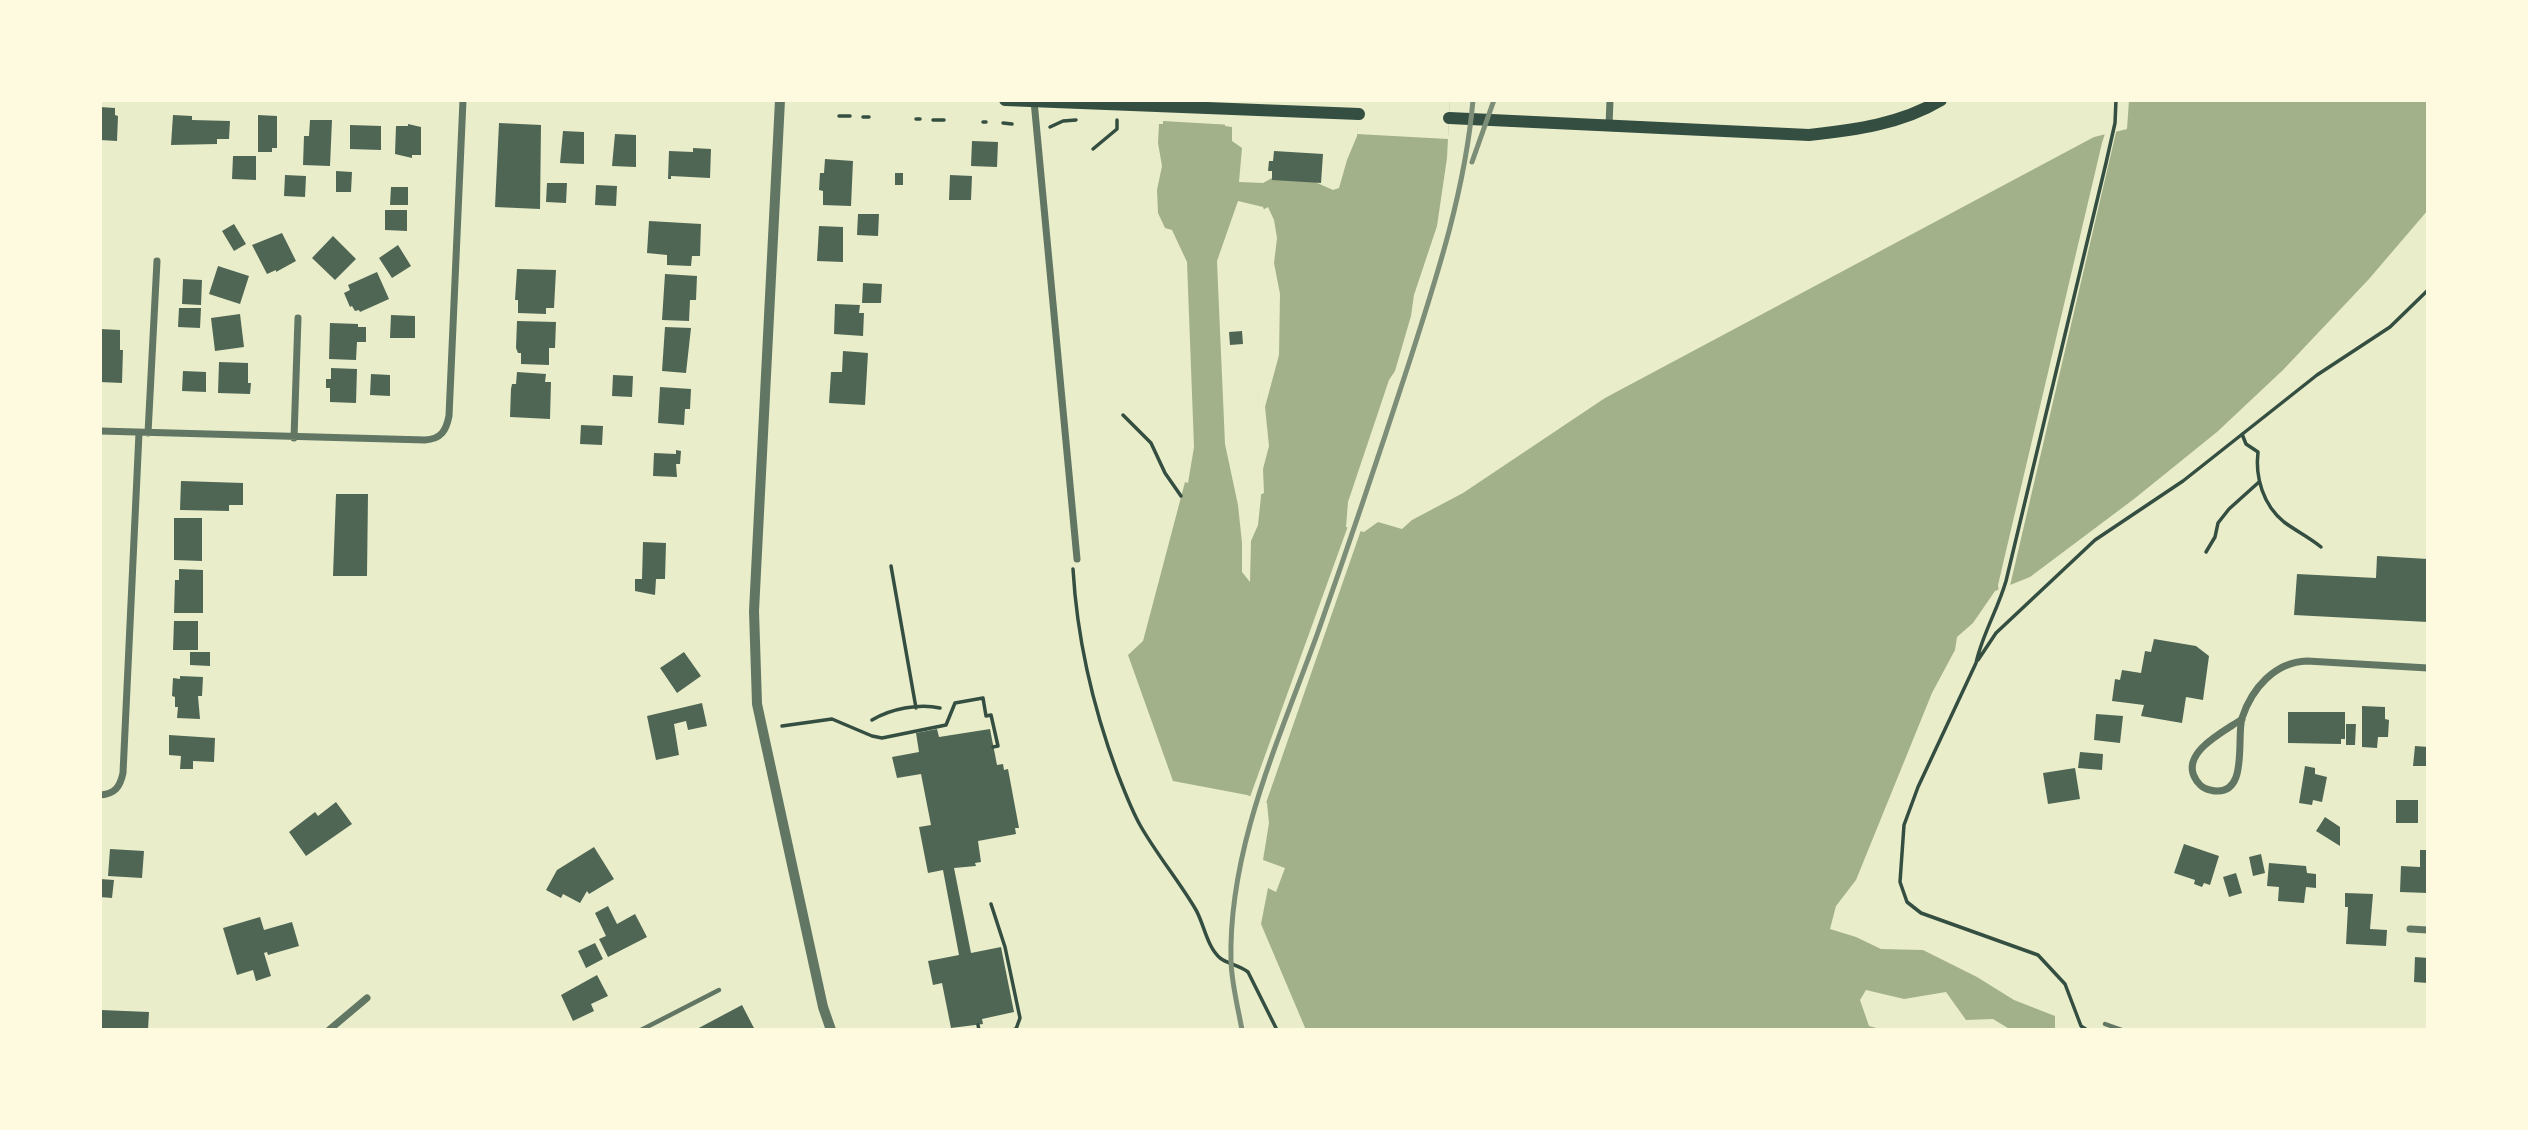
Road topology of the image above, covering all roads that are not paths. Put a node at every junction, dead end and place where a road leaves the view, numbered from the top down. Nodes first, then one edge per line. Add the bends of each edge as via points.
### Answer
1 (463, 100) edge
2 (780, 100) edge
3 (1005, 100) edge
4 (1319, 100) edge
5 (1611, 100) edge
6 (1941, 100) edge
7 (1034, 101) edge
8 (1319, 114) junction
9 (1359, 114) dead end
10 (1449, 118) dead end
11 (1609, 126) junction
12 (157, 261) dead end
13 (298, 318) dead end
14 (100, 431) edge
15 (144, 433) junction
16 (294, 438) junction
17 (1077, 559) road end
18 (2428, 668) edge
19 (2242, 719) junction
20 (100, 795) edge
21 (2410, 929) dead end
22 (2428, 930) edge
23 (719, 990) dead end
24 (367, 998) dead end
25 (2105, 1024) dead end
26 (330, 1030) edge
27 (641, 1030) edge
28 (831, 1030) edge
29 (2122, 1030) edge

1 - 16 street via 449,416 442,435 425,440
2 - 28 street via 754,675 762,738
3 - 7 main road
4 - 8 street
5 - 11 street
6 - 11 main road via 1862,129 1809,135
7 - 8 main road
7 - 17 street
8 - 9 main road
10 - 11 main road
12 - 15 street
13 - 16 street
14 - 15 street
15 - 16 street
15 - 20 street via 123,773 114,792
18 - 19 street via 2292,662 2266,678
19 - 19 street via 2194,757 2194,777 2202,787 2221,790 2236,778
21 - 22 street
23 - 27 lane
24 - 26 street
25 - 29 lane

